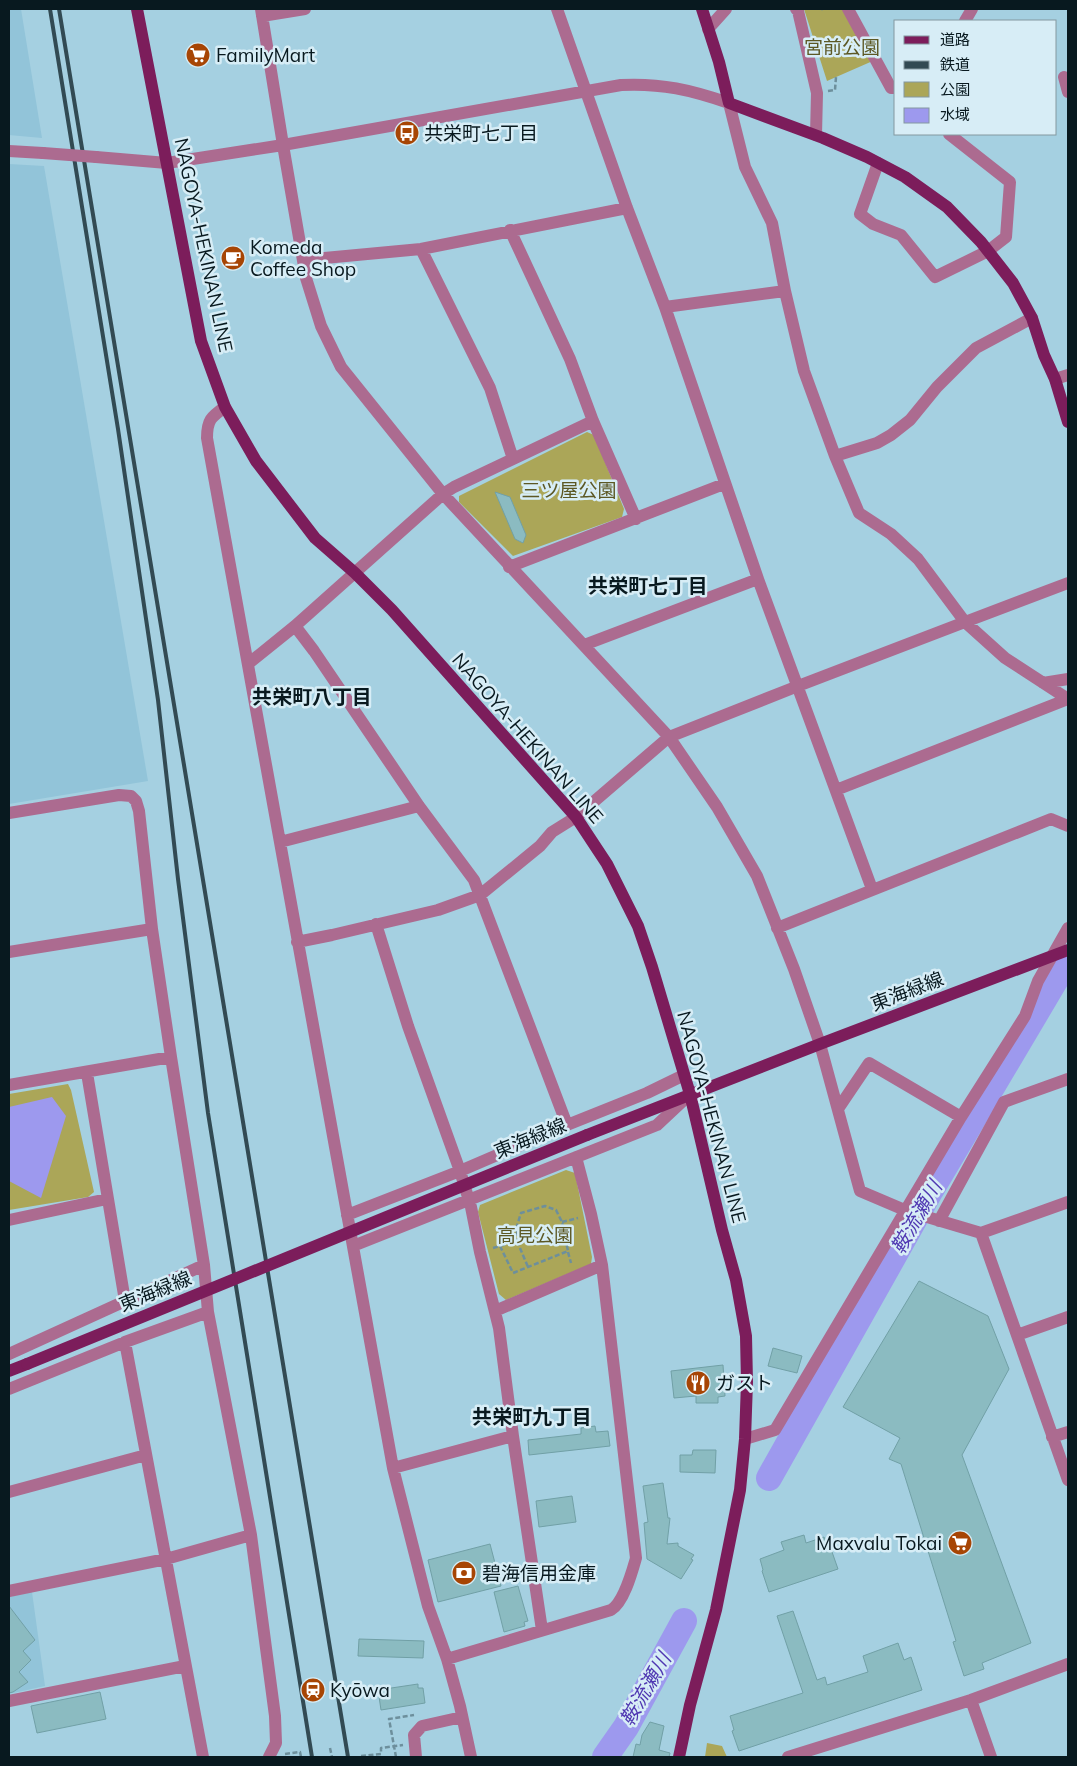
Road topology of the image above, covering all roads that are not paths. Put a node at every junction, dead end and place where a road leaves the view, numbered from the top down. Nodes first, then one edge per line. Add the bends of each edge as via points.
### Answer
1 (137, 9) edge
2 (304, 9) edge
3 (557, 9) edge
4 (702, 9) edge
5 (726, 9) edge
6 (796, 9) edge
7 (848, 9) edge
8 (972, 9) edge
9 (262, 12) edge
10 (966, 20) edge
11 (708, 29) junction
12 (1063, 77) edge
13 (894, 89) edge
14 (586, 92) junction
15 (1068, 92) edge
16 (729, 103) junction
17 (816, 135) junction
18 (950, 135) edge
19 (282, 145) junction
20 (9, 151) edge
21 (167, 162) junction
22 (878, 163) junction
23 (627, 208) junction
24 (510, 230) junction
25 (421, 249) junction
26 (988, 251) junction
27 (303, 260) junction
28 (785, 291) junction
29 (664, 306) junction
30 (1032, 318) junction
31 (1068, 375) edge
32 (1055, 379) junction
33 (225, 407) junction
34 (593, 421) junction
35 (1068, 422) edge
36 (835, 456) junction
37 (513, 459) junction
38 (724, 484) junction
39 (443, 494) junction
40 (636, 519) junction
41 (509, 567) junction
42 (355, 572) junction
43 (758, 579) junction
44 (1068, 583) edge
45 (965, 622) junction
46 (295, 626) junction
47 (584, 645) junction
48 (248, 664) junction
49 (1068, 680) edge
50 (1042, 683) junction
51 (798, 686) junction
52 (1068, 699) edge
53 (669, 738) junction
54 (836, 790) junction
55 (419, 806) junction
56 (9, 813) edge
57 (576, 817) junction
58 (1068, 826) edge
59 (280, 842) junction
60 (872, 889) junction
61 (480, 895) junction
62 (376, 924) junction
63 (777, 928) junction
64 (1068, 928) edge
65 (152, 929) junction
66 (298, 942) junction
67 (9, 952) edge
68 (1062, 952) edge
69 (820, 1044) junction
70 (170, 1057) junction
71 (87, 1073) junction
72 (684, 1075) junction
73 (1068, 1079) edge
74 (9, 1085) edge
75 (690, 1094) junction
76 (838, 1109) junction
77 (961, 1117) junction
78 (567, 1125) junction
79 (576, 1157) junction
80 (460, 1171) junction
81 (107, 1199) junction
82 (468, 1200) junction
83 (1068, 1202) edge
84 (908, 1211) junction
85 (347, 1215) junction
86 (9, 1220) edge
87 (936, 1220) junction
88 (981, 1233) junction
89 (352, 1246) junction
90 (204, 1265) junction
91 (602, 1265) junction
92 (125, 1301) junction
93 (495, 1311) junction
94 (208, 1312) junction
95 (1068, 1317) edge
96 (1016, 1335) junction
97 (125, 1342) junction
98 (9, 1354) edge
99 (9, 1371) edge
100 (9, 1389) edge
101 (1068, 1432) edge
102 (513, 1436) junction
103 (1052, 1438) junction
104 (746, 1440) junction
105 (146, 1455) junction
106 (393, 1468) junction
107 (1068, 1480) edge
108 (9, 1492) edge
109 (251, 1535) junction
110 (166, 1560) junction
111 (9, 1591) edge
112 (542, 1630) junction
113 (447, 1659) junction
114 (1068, 1664) edge
115 (186, 1666) junction
116 (970, 1700) junction
117 (9, 1701) edge
118 (462, 1718) junction
119 (203, 1757) edge
120 (269, 1757) edge
121 (416, 1757) edge
122 (471, 1757) edge
123 (679, 1757) edge
124 (788, 1757) edge
125 (991, 1757) edge

1 - 21 main road, NAGOYA-HEKINAN LINE
2 - 9 street
3 - 14 street
4 - 11 main road
5 - 11 street
6 - 17 street via 817,93
7 - 13 street
8 - 10 street
9 - 19 street
11 - 16 main road
12 - 15 street
14 - 16 street via 644,84 680,88
14 - 19 street
14 - 23 street
16 - 17 main road
16 - 28 street via 746,167 772,223
17 - 22 main road
18 - 26 street via 1010,182 1006,237
19 - 21 street
19 - 27 street
20 - 21 street, bridge
21 - 33 main road, NAGOYA-HEKINAN LINE via 201,341
22 - 26 main road via 905,176 947,207
22 - 26 street via 860,214 873,224 902,235 935,277
23 - 24 street
23 - 29 street
24 - 25 street
24 - 34 street via 570,359
25 - 27 street
25 - 37 street via 490,388
26 - 30 main road via 1013,284
27 - 39 street via 321,326 341,367
28 - 29 street
28 - 36 street via 804,371
29 - 38 street
30 - 32 main road
30 - 36 street via 976,348 910,420 891,435 877,443
31 - 32 street
32 - 35 main road
33 - 42 main road, NAGOYA-HEKINAN LINE via 256,461 315,538
33 - 48 street via 207,424 207,438
34 - 37 street
34 - 40 street
36 - 45 street via 859,513 891,534 918,559
37 - 39 street
38 - 40 street
38 - 43 street
39 - 41 street
39 - 42 street
40 - 41 street
41 - 47 street
42 - 46 street
42 - 57 main road, NAGOYA-HEKINAN LINE
43 - 47 street
43 - 51 street
44 - 45 street
45 - 50 street via 1005,658
45 - 51 street
46 - 48 street
46 - 55 street
47 - 53 street
48 - 59 street
49 - 50 street
50 - 52 street
51 - 53 street
51 - 54 street
52 - 54 street
53 - 57 street
53 - 63 street via 717,807 752,868
54 - 60 street
55 - 59 street
55 - 61 street via 474,880
56 - 65 street via 119,795 131,796 140,811
57 - 61 street via 552,832 540,846
57 - 72 main road, NAGOYA-HEKINAN LINE via 607,864 638,926
58 - 60 street via 1051,819
59 - 66 street
60 - 63 street
61 - 62 street via 438,910
61 - 78 street
62 - 66 street
62 - 80 street via 408,1026
63 - 69 street
64 - 68 street
65 - 67 street
65 - 70 street
66 - 85 street
68 - 69 main road, 東海緑線
68 - 77 street via 1038,981 1025,1016
69 - 75 main road, 東海緑線
69 - 76 street
70 - 71 street
70 - 90 street
71 - 74 street
71 - 81 street
72 - 75 main road, NAGOYA-HEKINAN LINE
72 - 78 street
73 - 87 street via 1004,1102
75 - 79 street via 657,1125
75 - 99 main road, 東海緑線, bridge
75 - 104 main road, NAGOYA-HEKINAN LINE via 736,1280 746,1336
76 - 77 street via 869,1063
76 - 84 street via 860,1191
77 - 84 street
78 - 80 street
79 - 82 street
79 - 91 street
80 - 82 street
80 - 85 street
81 - 86 street
81 - 92 street
82 - 89 street
82 - 93 street
83 - 88 street
84 - 87 street
84 - 104 street via 775,1430
85 - 89 street
87 - 88 street
88 - 96 street
89 - 106 street
90 - 92 street
90 - 94 street
91 - 93 street
91 - 112 street via 636,1558 617,1606
92 - 98 street
93 - 102 street via 500,1328
94 - 97 street
94 - 109 street
95 - 96 street
96 - 103 street
97 - 100 street
97 - 105 street
101 - 103 street
102 - 106 street
102 - 112 street
103 - 107 street
104 - 123 main road, NAGOYA-HEKINAN LINE via 740,1490 716,1610
105 - 108 street
105 - 110 street
106 - 113 street via 428,1606
109 - 110 street
109 - 120 street via 276,1716 276,1743
110 - 111 street
110 - 115 street
112 - 113 street
113 - 118 street
114 - 116 street
115 - 117 street
115 - 119 street
116 - 124 street
116 - 125 street
118 - 121 street via 422,1726 414,1735
118 - 122 street

